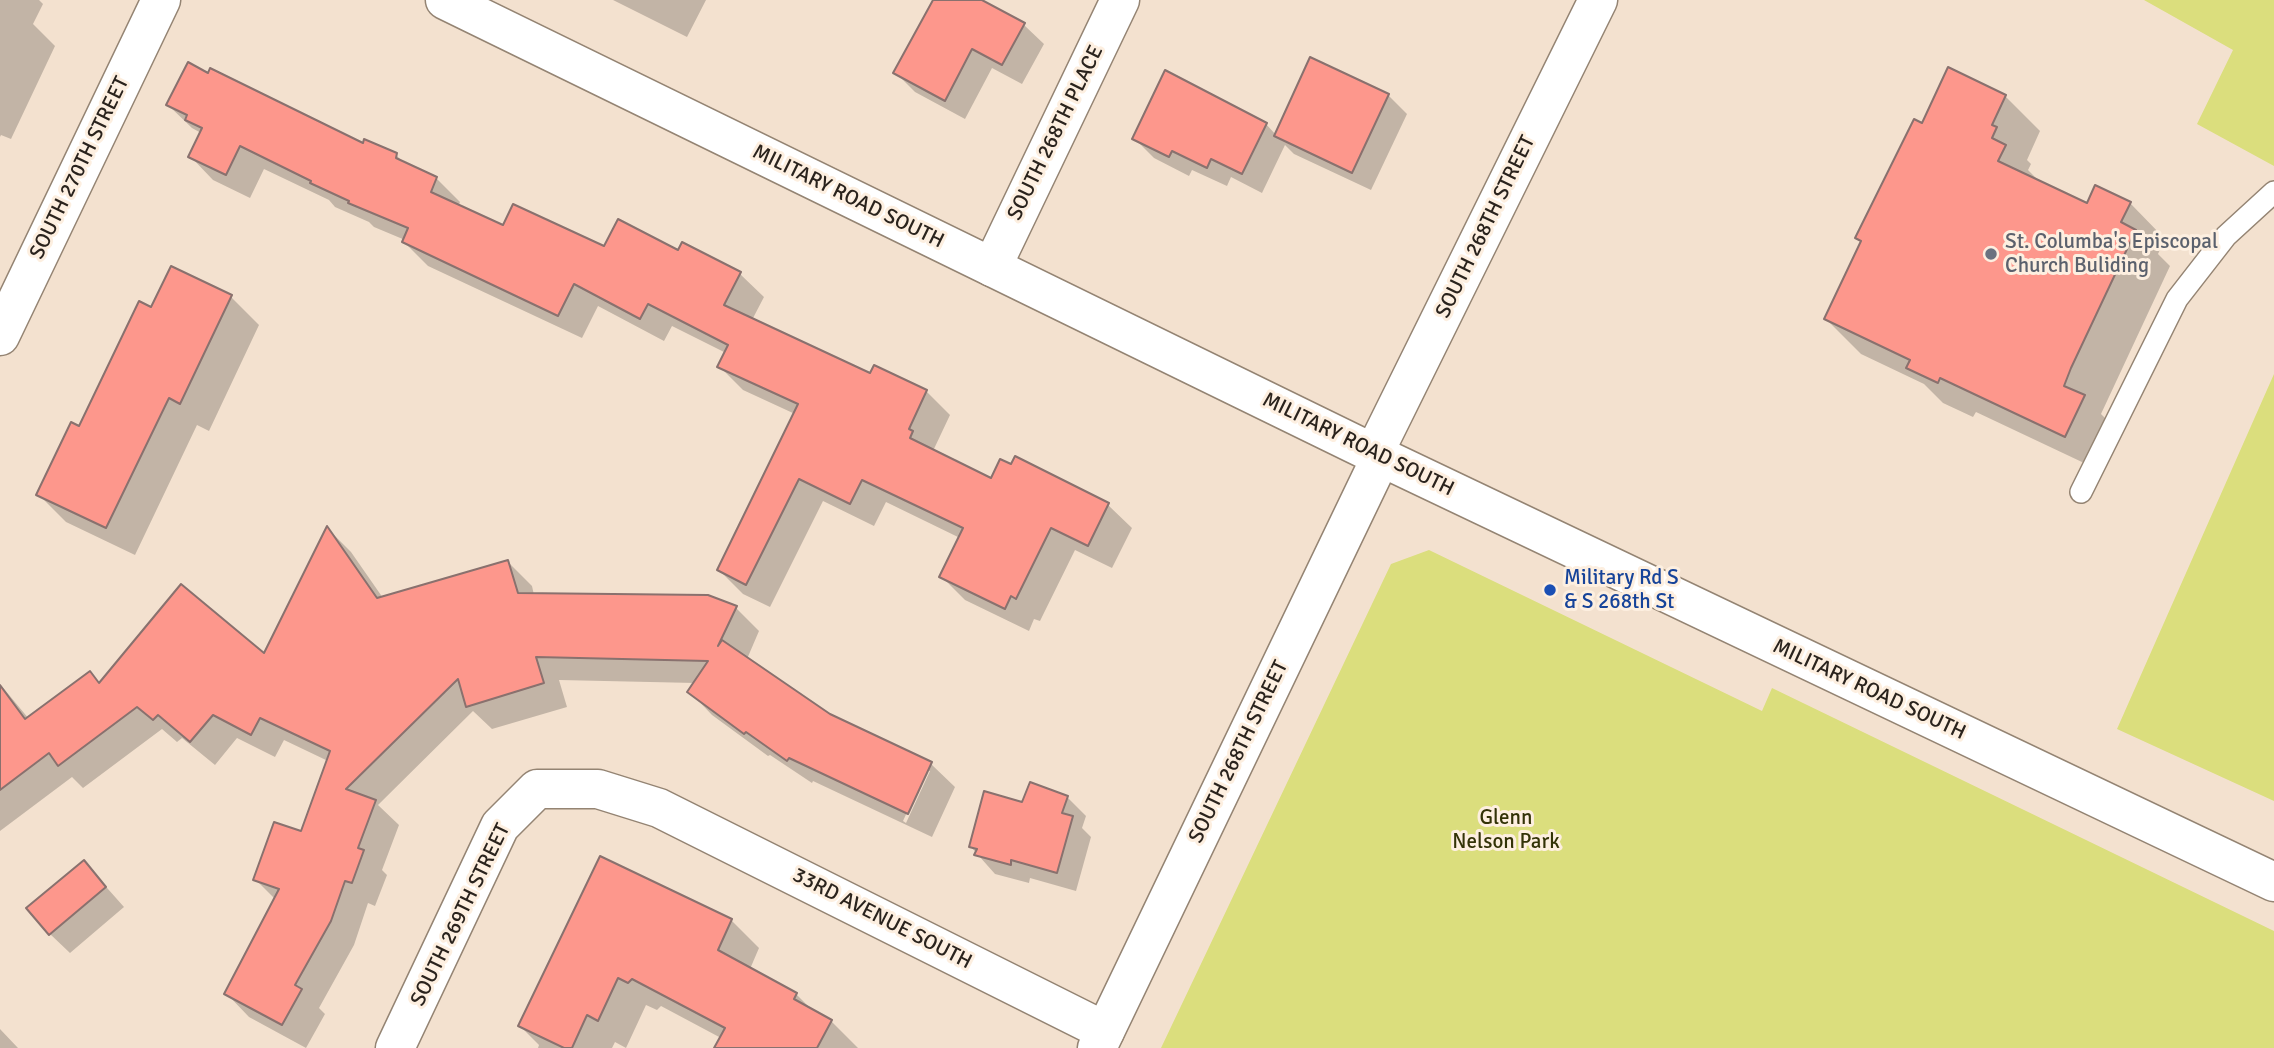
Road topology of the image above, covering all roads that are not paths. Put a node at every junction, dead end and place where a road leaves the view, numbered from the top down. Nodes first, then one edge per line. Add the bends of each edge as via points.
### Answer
1 (161, 0) edge
2 (445, 0) edge
3 (1120, 0) edge
4 (1598, 0) edge
5 (2274, 192) edge
6 (992, 267) junction
7 (0, 336) edge
8 (1377, 455) junction
9 (2081, 492) dead end
10 (659, 808) joint
11 (2274, 883) edge
12 (1101, 1039) edge
13 (395, 1048) edge

1 - 7 street, SOUTH 270TH STREET
2 - 6 street, MILITARY ROAD SOUTH
3 - 6 street, SOUTH 268TH PLACE
4 - 8 street, SOUTH 268TH STREET
5 - 9 lane via 2226,236 2177,299
6 - 8 street, MILITARY ROAD SOUTH
8 - 11 street, MILITARY ROAD SOUTH
8 - 12 street, SOUTH 268TH STREET
10 - 12 street, 33RD AVENUE SOUTH
10 - 13 street, SOUTH 269TH STREET via 598,789 537,789 500,826

